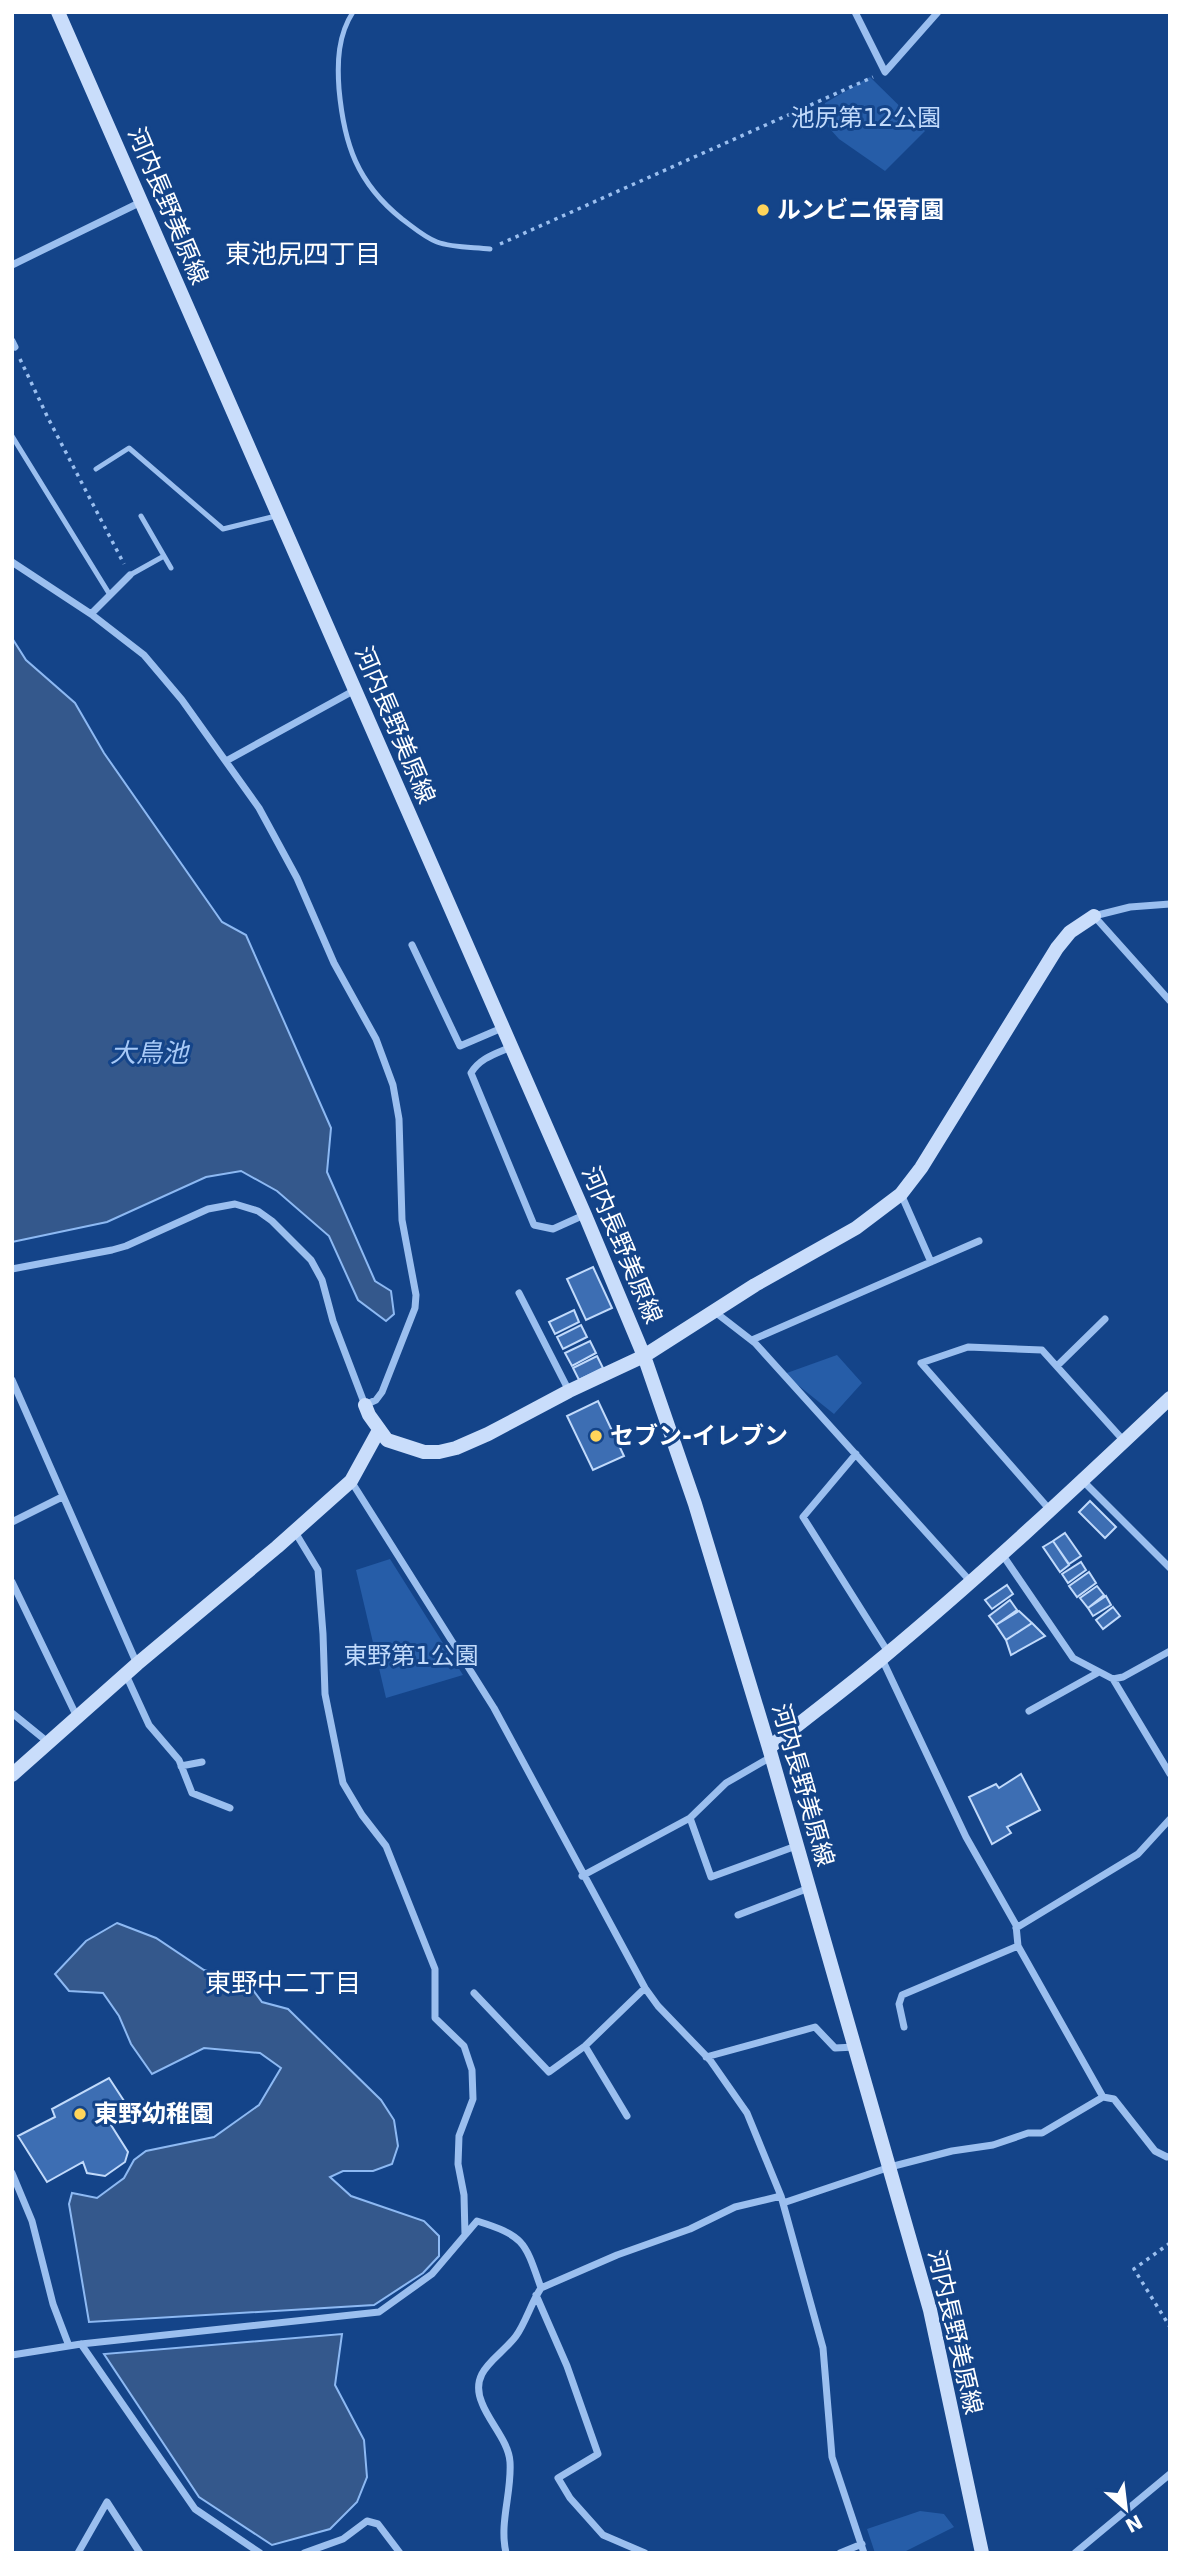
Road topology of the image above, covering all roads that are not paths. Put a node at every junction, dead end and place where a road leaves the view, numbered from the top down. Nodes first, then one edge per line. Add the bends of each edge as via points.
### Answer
1 (58, 12) edge
2 (353, 12) edge
3 (855, 12) edge
4 (938, 12) edge
5 (141, 202) junction
6 (490, 249) road end
7 (12, 265) edge
8 (12, 436) edge
9 (96, 469) dead end
10 (279, 515) junction
11 (141, 516) dead end
12 (164, 556) junction
13 (12, 562) edge
14 (171, 568) dead end
15 (130, 575) joint
16 (110, 595) junction
17 (91, 614) junction
18 (355, 690) junction
19 (226, 761) junction
20 (1170, 904) edge
21 (1094, 916) junction
22 (412, 945) dead end
23 (1170, 1001) edge
24 (502, 1028) junction
25 (511, 1048) junction
26 (901, 1194) junction
27 (585, 1215) junction
28 (979, 1241) dead end
29 (931, 1262) junction
30 (12, 1269) edge
31 (519, 1293) dead end
32 (715, 1312) junction
33 (1105, 1319) dead end
34 (752, 1340) junction
35 (644, 1356) junction
36 (1057, 1366) junction
37 (12, 1380) edge
38 (569, 1391) junction
39 (1170, 1398) edge
40 (365, 1405) junction
41 (379, 1430) junction
42 (1124, 1441) junction
43 (856, 1454) junction
44 (351, 1481) junction
45 (1083, 1481) junction
46 (62, 1497) junction
47 (1051, 1510) junction
48 (12, 1521) edge
49 (295, 1532) junction
50 (1002, 1554) junction
51 (1170, 1568) edge
52 (971, 1581) junction
53 (12, 1582) edge
54 (1170, 1651) edge
55 (885, 1656) junction
56 (137, 1664) junction
57 (1099, 1672) junction
58 (126, 1675) junction
59 (1113, 1679) junction
60 (1029, 1711) dead end
61 (12, 1713) edge
62 (78, 1718) junction
63 (49, 1743) junction
64 (770, 1753) junction
65 (202, 1762) dead end
66 (181, 1766) junction
67 (1170, 1774) edge
68 (12, 1775) edge
69 (230, 1808) dead end
70 (690, 1818) junction
71 (1170, 1819) edge
72 (797, 1845) junction
73 (582, 1876) junction
74 (809, 1888) junction
75 (738, 1915) dead end
76 (1016, 1928) junction
77 (1018, 1946) junction
78 (645, 1989) junction
79 (474, 1993) dead end
80 (904, 2026) dead end
81 (585, 2046) junction
82 (855, 2047) junction
83 (706, 2057) junction
84 (1103, 2097) junction
85 (627, 2116) dead end
86 (1170, 2156) edge
87 (890, 2168) junction
88 (12, 2173) edge
89 (782, 2200) junction
90 (465, 2236) junction
91 (538, 2291) junction
92 (81, 2344) junction
93 (69, 2346) junction
94 (12, 2355) edge
95 (1170, 2474) edge
96 (863, 2548) edge
97 (78, 2553) edge
98 (140, 2553) edge
99 (260, 2553) edge
100 (304, 2553) edge
101 (400, 2553) edge
102 (506, 2553) edge
103 (645, 2553) edge
104 (840, 2553) edge
105 (982, 2553) edge
106 (1074, 2553) edge

1 - 5 main road, 河内長野美原線
2 - 6 lane via 345,24 337,62 341,116 348,148 362,177 384,205 418,232 439,243
3 - 4 street via 885,72
5 - 7 street
5 - 10 main road, 河内長野美原線
8 - 16 lane
9 - 10 lane via 129,448 223,529
10 - 18 main road, 河内長野美原線
11 - 12 lane
12 - 14 lane
12 - 15 lane
13 - 17 street
15 - 16 street
16 - 17 street
17 - 19 street via 144,655
18 - 19 street
18 - 24 main road, 河内長野美原線
19 - 40 street via 259,807 298,878 334,963 376,1039 393,1085 399,1119 402,1220 415,1307 382,1392
20 - 21 street
21 - 23 street
21 - 26 main road via 1070,932 1057,948
22 - 24 street via 460,1046
24 - 25 main road, 河内長野美原線
25 - 27 main road, 河内長野美原線
25 - 27 street via 486,1057 471,1073 534,1226 553,1229
26 - 29 street
26 - 32 main road via 856,1228
27 - 35 main road, 河内長野美原線
28 - 29 street
29 - 34 street
30 - 40 street via 112,1250 208,1209 245,1206 272,1221 318,1271
31 - 38 street
32 - 34 street
32 - 35 main road
33 - 36 street
34 - 43 street
35 - 38 main road
35 - 64 main road, 河内長野美原線 via 695,1504
36 - 42 street
36 - 47 street via 1042,1350 968,1348 921,1363
37 - 46 street
38 - 41 main road via 488,1434 439,1452 387,1440
39 - 42 main road
40 - 41 main road
41 - 44 main road
42 - 45 main road
43 - 52 street
43 - 55 street via 803,1517
44 - 49 main road
44 - 73 street via 494,1708
45 - 47 main road
45 - 51 street
46 - 48 street
46 - 56 street
47 - 50 main road
49 - 56 main road
49 - 90 street via 318,1570 325,1694 343,1783 386,1846 435,1969 435,2018 464,2046 472,2070 473,2099 459,2136 457,2164 464,2195
50 - 52 main road
50 - 57 street via 1073,1658
52 - 55 main road
53 - 62 street
54 - 59 street
55 - 64 main road
55 - 76 street via 966,1837
56 - 58 main road
57 - 59 street
57 - 60 street
58 - 62 main road
58 - 66 street via 149,1725
59 - 67 street
61 - 63 street
62 - 63 main road
63 - 68 main road
64 - 70 street via 726,1783
64 - 72 main road, 河内長野美原線
65 - 66 street
66 - 69 street via 192,1793
70 - 72 street via 711,1877
70 - 73 street
71 - 76 street via 1138,1854
72 - 74 main road, 河内長野美原線
73 - 78 street
74 - 75 street
74 - 82 main road, 河内長野美原線
76 - 77 street
77 - 80 street via 902,1995 899,2004
77 - 84 street
78 - 81 street
78 - 83 street
79 - 81 street via 549,2072
81 - 85 street
82 - 83 street via 835,2048 815,2028
82 - 87 main road, 河内長野美原線
83 - 89 street via 747,2113
84 - 86 street via 1114,2099 1155,2151
84 - 87 street via 1042,2133
87 - 89 street
87 - 105 main road, 河内長野美原線 via 930,2310
88 - 93 street via 32,2221
89 - 91 street via 735,2207
89 - 96 street via 822,2347 832,2457
90 - 91 street via 477,2221 508,2231 527,2249
90 - 92 street via 432,2274 379,2312
91 - 102 street via 516,2336 483,2369 480,2382 480,2401 510,2456 502,2536
91 - 103 street via 598,2455 558,2478 603,2535
92 - 93 street
92 - 99 street via 195,2509
93 - 94 street
95 - 106 street
96 - 104 street
97 - 98 street via 107,2502
100 - 101 street via 343,2539 367,2521 378,2524

